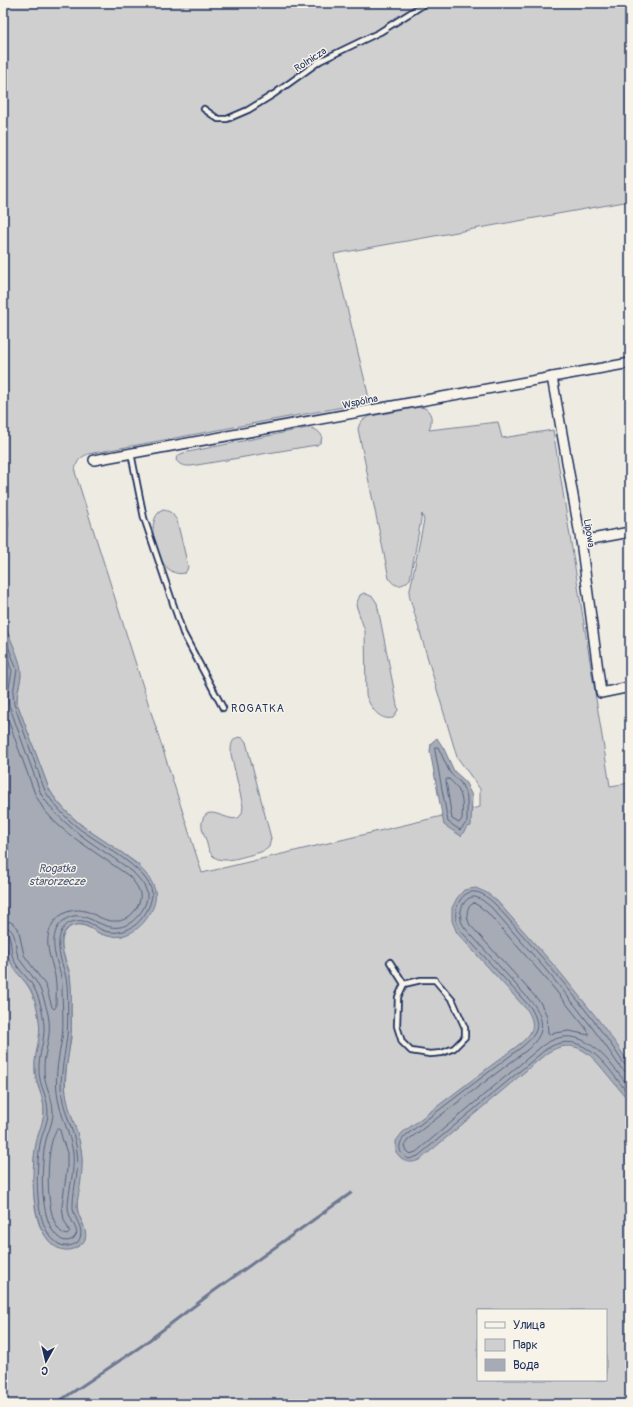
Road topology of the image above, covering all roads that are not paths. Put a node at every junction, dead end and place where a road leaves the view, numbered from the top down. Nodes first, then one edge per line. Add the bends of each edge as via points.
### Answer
1 (426, 3) edge
2 (204, 109) dead end
3 (630, 363) edge
4 (552, 377) junction
5 (131, 454) junction
6 (94, 460) dead end
7 (630, 532) edge
8 (581, 541) junction
9 (630, 687) edge
10 (223, 708) dead end
11 (390, 962) dead end
12 (404, 984) junction

1 - 2 lane, Rolnicza via 380,32 320,61 248,110 227,119 218,119
3 - 4 street, Wspólna
4 - 5 street, Wspólna
4 - 8 street, Lipowa
5 - 6 street, Wspólna
5 - 10 lane via 144,518 182,633
7 - 8 street
8 - 9 street, Lipowa via 600,693
11 - 12 lane
12 - 12 lane via 398,998 397,1026 402,1042 411,1051 430,1054 454,1048 465,1037 465,1028 453,1001 435,980

